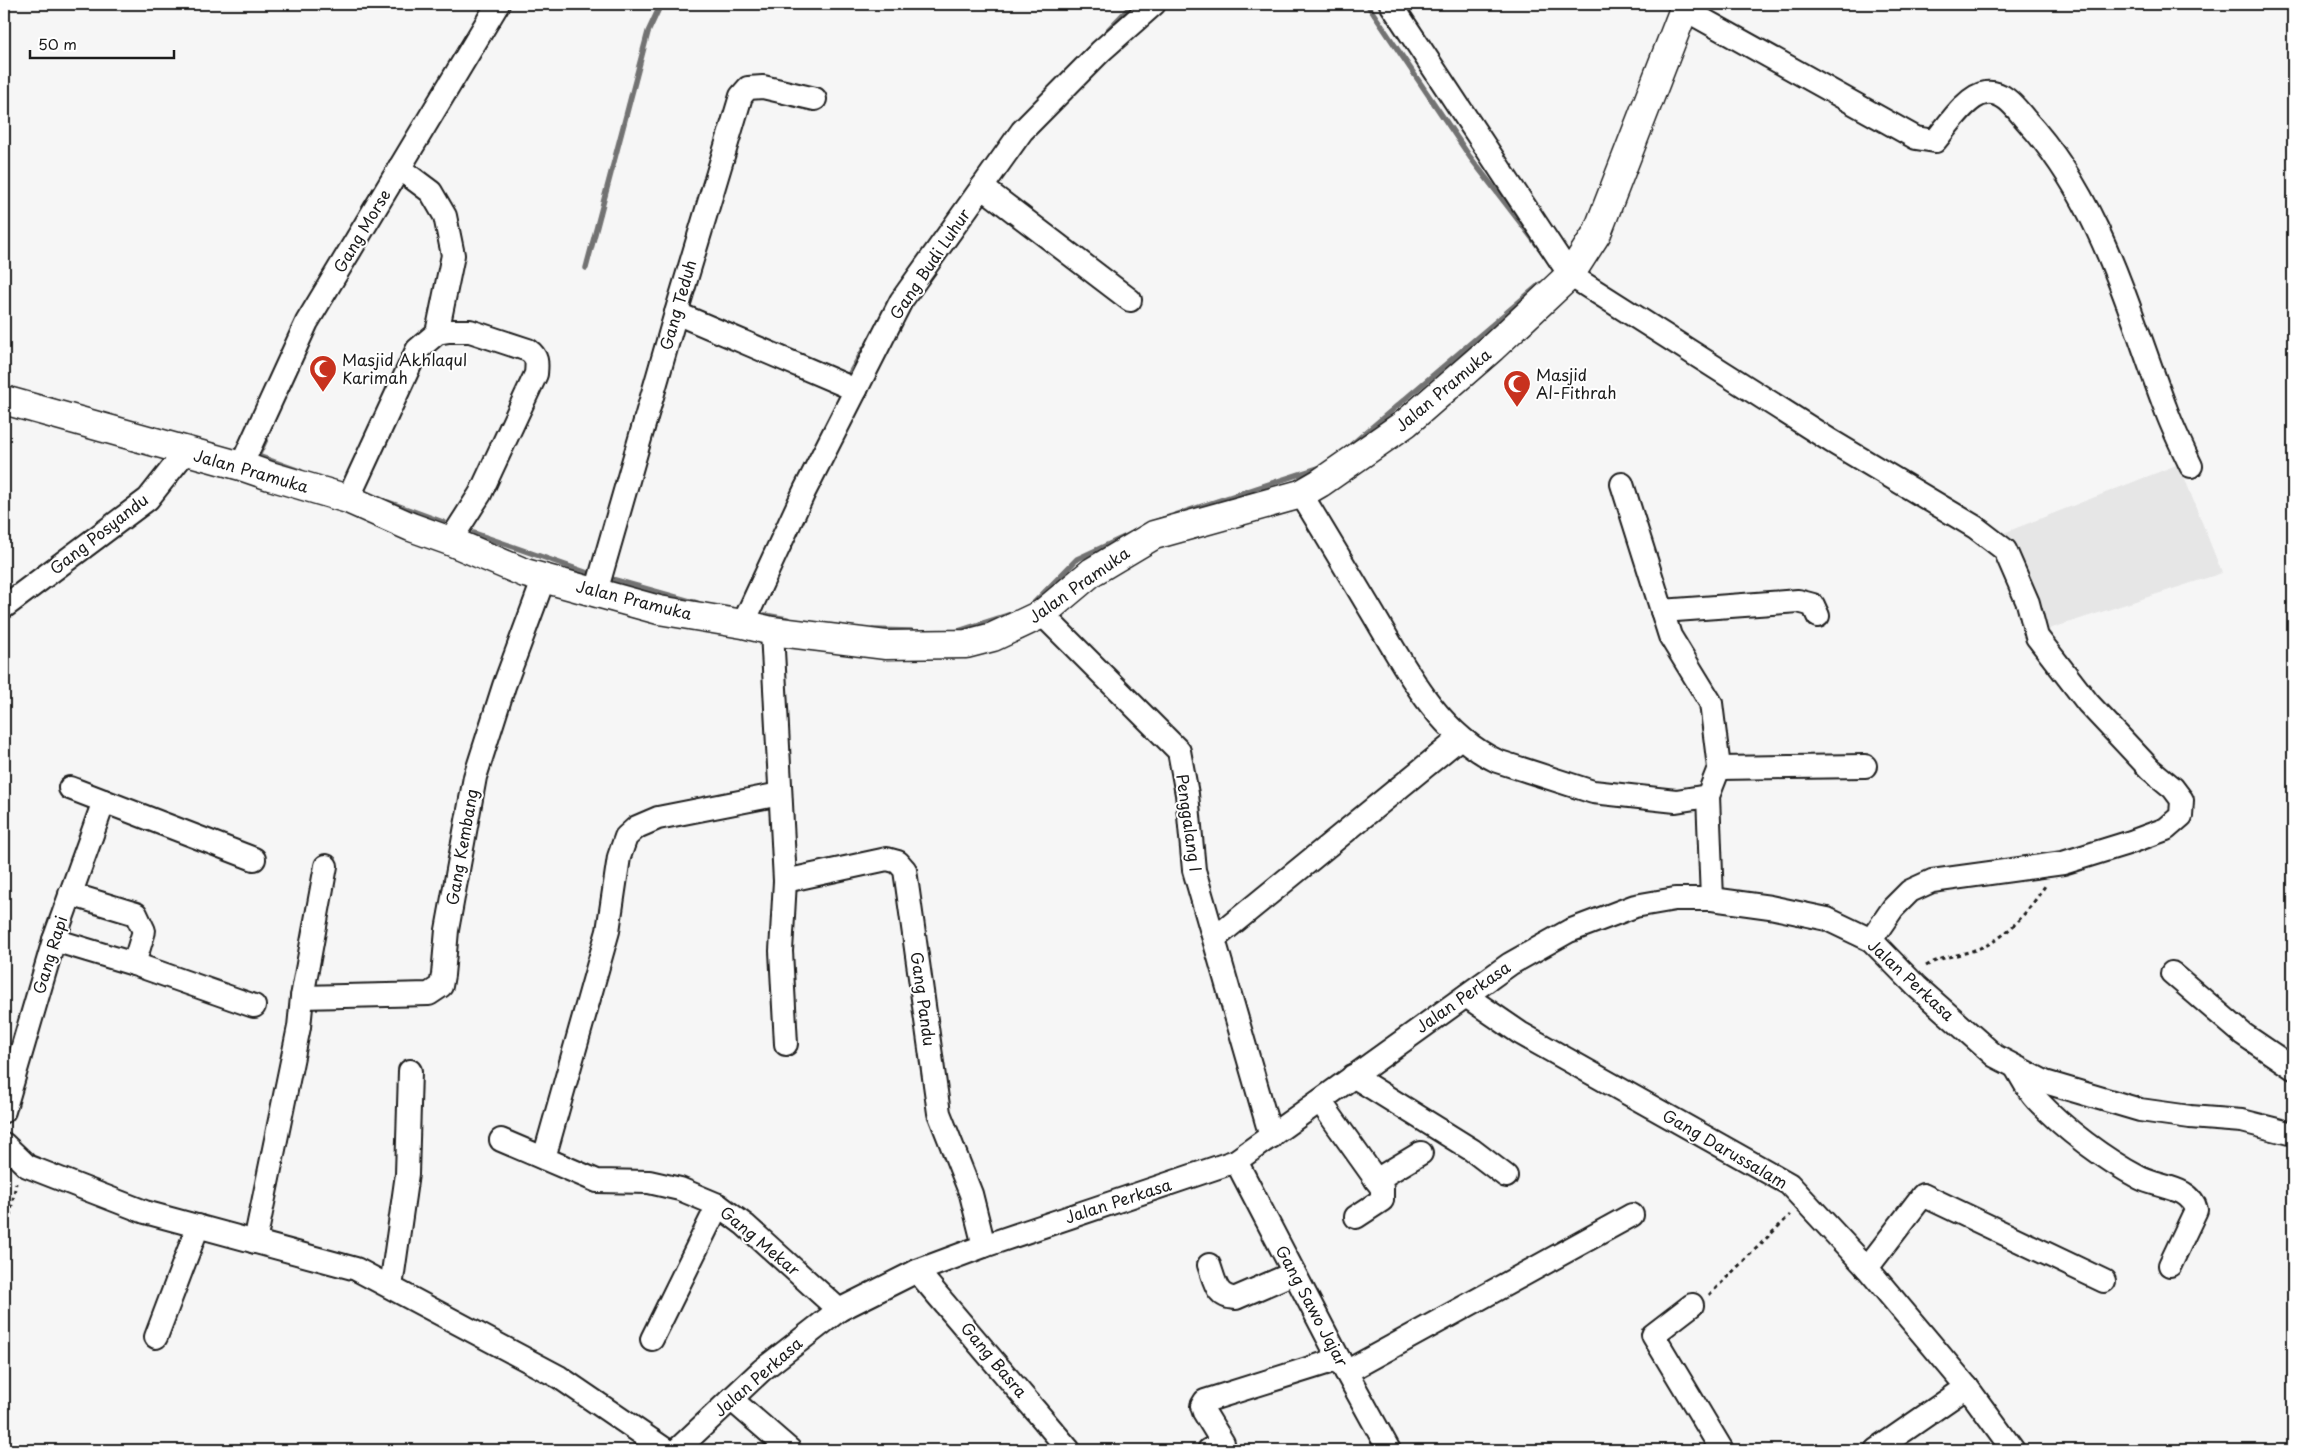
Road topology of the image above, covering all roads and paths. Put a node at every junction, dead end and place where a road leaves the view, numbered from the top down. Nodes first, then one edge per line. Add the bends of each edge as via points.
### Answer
1 (498, 4) edge
2 (1154, 4) edge
3 (1391, 4) edge
4 (1685, 6) edge
5 (815, 99) dead end
6 (399, 168) junction
7 (982, 187) junction
8 (1570, 275) junction
9 (1130, 300) dead end
10 (676, 313) junction
11 (437, 333) junction
12 (856, 390) junction
13 (4, 400) edge
14 (186, 451) junction
15 (241, 466) junction
16 (2191, 466) dead end
17 (1622, 484) dead end
18 (1302, 494) junction
19 (348, 499) junction
20 (450, 541) junction
21 (544, 578) junction
22 (596, 592) junction
23 (4, 606) edge
24 (1662, 611) junction
25 (1042, 614) junction
26 (1818, 616) dead end
27 (744, 624) junction
28 (772, 630) junction
29 (1460, 738) junction
30 (1865, 766) dead end
31 (1719, 768) junction
32 (70, 788) dead end
33 (780, 794) junction
34 (1708, 796) junction
35 (104, 801) junction
36 (254, 859) dead end
37 (2063, 862) junction
38 (326, 866) dead end
39 (785, 881) junction
40 (70, 894) junction
41 (1712, 899) junction
42 (1215, 938) junction
43 (54, 940) junction
44 (1871, 940) junction
45 (134, 964) junction
46 (2172, 972) dead end
47 (1917, 987) junction
48 (1466, 996) junction
49 (302, 997) junction
50 (254, 1006) dead end
51 (786, 1044) dead end
52 (2015, 1067) junction
53 (2293, 1068) edge
54 (410, 1071) dead end
55 (1353, 1076) junction
56 (1320, 1101) junction
57 (4, 1111) edge
58 (2293, 1134) edge
59 (1271, 1138) junction
60 (501, 1140) dead end
61 (4, 1144) edge
62 (1420, 1153) dead end
63 (544, 1158) junction
64 (20, 1160) junction
65 (1236, 1161) junction
66 (1506, 1176) dead end
67 (1376, 1180) junction
68 (1804, 1200) junction
69 (718, 1204) junction
70 (1632, 1215) dead end
71 (1356, 1217) dead end
72 (198, 1226) junction
73 (255, 1242) junction
74 (984, 1246) junction
75 (4, 1248) edge
76 (1209, 1265) dead end
77 (2170, 1265) dead end
78 (1866, 1268) junction
79 (917, 1271) junction
80 (1294, 1274) junction
81 (2104, 1281) dead end
82 (391, 1288) junction
83 (1692, 1305) joint
84 (840, 1310) junction
85 (156, 1337) dead end
86 (652, 1339) dead end
87 (1342, 1366) junction
88 (1967, 1387) junction
89 (731, 1399) junction
90 (666, 1450) edge
91 (677, 1450) edge
92 (790, 1450) edge
93 (1069, 1450) edge
94 (1209, 1450) edge
95 (1389, 1450) edge
96 (1722, 1450) edge
97 (1876, 1450) edge
98 (2013, 1450) edge

1 - 6 street, Gang Morse
2 - 7 street, Gang Budi Luhur via 1101,51 1022,131
3 - 8 street
4 - 8 main road, Jalan Pramuka via 1597,233
4 - 16 street via 1916,138 1935,141 1977,95 1988,92 2007,98 2049,145 2099,231 2166,409
5 - 10 street, Gang Teduh via 763,87 748,88 741,96
6 - 11 street via 431,192 445,216 453,255
6 - 15 street, Gang Morse via 307,322
7 - 9 street
7 - 12 street, Gang Budi Luhur via 901,301
8 - 18 main road, Jalan Pramuka via 1406,423
8 - 37 street via 1831,441 1975,527 2005,550 2028,603 2037,637 2088,703 2182,800 2181,816 2166,828
10 - 12 street
10 - 22 street, Gang Teduh
11 - 19 street via 417,350
11 - 20 street via 470,331 528,350 538,363 536,374 480,494
12 - 27 street, Gang Budi Luhur via 805,490
13 - 14 main road, Jalan Pramuka
14 - 15 main road, Jalan Pramuka
14 - 23 street, Gang Posyandu via 148,499
15 - 19 main road, Jalan Pramuka
17 - 24 street
18 - 25 main road, Jalan Pramuka via 1154,534 1092,572
18 - 29 street via 1418,689
19 - 20 main road, Jalan Pramuka
20 - 21 main road, Jalan Pramuka
21 - 22 main road, Jalan Pramuka
21 - 49 street, Gang Kembang via 475,777 440,986 429,994
22 - 27 main road, Jalan Pramuka via 659,610
24 - 26 street via 1798,601 1813,605
24 - 31 street via 1670,636 1711,703
25 - 28 main road, Jalan Pramuka via 1013,629 966,644 886,644
25 - 42 street, Penggalang I via 1179,751 1187,794 1194,870
27 - 28 main road, Jalan Pramuka
28 - 33 street
29 - 34 street via 1497,762 1593,792 1676,801
29 - 42 street
30 - 31 street
31 - 34 street
32 - 35 street
33 - 39 street
33 - 63 street via 658,818 637,827 626,837 619,857 608,931
34 - 41 street
35 - 36 street
35 - 40 street, Gang Rapi
37 - 44 street via 1932,881 1910,891 1893,908
37 - 47 path via 2030,909 1995,940 1978,949 1938,959 1922,969
38 - 49 street
39 - 51 street via 781,951
39 - 74 street, Gang Pandu via 888,859 898,862 905,870 939,1113 971,1194
40 - 43 street, Gang Rapi
40 - 45 street via 136,914 144,930
41 - 44 street, Jalan Perkasa via 1827,919
41 - 48 street, Jalan Perkasa via 1674,899 1635,906 1569,931 1510,964
42 - 59 street, Penggalang I
43 - 45 street
43 - 57 street, Gang Rapi
44 - 47 street, Jalan Perkasa
45 - 50 street
46 - 53 street via 2243,1034
47 - 52 street, Jalan Perkasa via 1995,1056
48 - 55 street, Jalan Perkasa
48 - 68 street, Gang Darussalam via 1520,1033 1789,1184
49 - 73 street via 299,1027
52 - 58 street, Jalan Perkasa via 2045,1082 2140,1110 2242,1121
52 - 77 street via 2036,1099 2078,1138 2141,1178 2189,1195 2194,1201 2196,1210
54 - 82 street via 407,1174
55 - 56 street, Jalan Perkasa
55 - 66 street via 1472,1150
56 - 59 street, Jalan Perkasa
56 - 67 street
59 - 65 street, Jalan Perkasa
60 - 63 street, Gang Mekar
61 - 64 street
62 - 67 street
63 - 69 street, Gang Mekar via 597,1181 649,1182 680,1189
64 - 72 street via 27,1166 145,1212
64 - 75 path
65 - 74 street, Jalan Perkasa
65 - 80 street, Gang Sawo Jajar
67 - 71 street via 1384,1194 1382,1200
68 - 78 street, Gang Darussalam
68 - 83 path via 1712,1294
69 - 84 street, Gang Mekar
69 - 86 street
70 - 87 street
72 - 73 street
72 - 85 street
73 - 82 street via 356,1269
74 - 79 street, Jalan Perkasa
76 - 80 street via 1220,1292 1227,1298 1236,1298
78 - 81 street via 1923,1195
78 - 88 street, Gang Darussalam
79 - 84 street, Jalan Perkasa
79 - 93 street, Gang Basra
80 - 87 street, Gang Sawo Jajar
82 - 90 street via 559,1377
83 - 96 street via 1653,1335
84 - 89 street, Jalan Perkasa via 762,1370
87 - 94 street via 1206,1401 1202,1406 1204,1412 1223,1443
87 - 95 street, Gang Sawo Jajar
88 - 97 street
88 - 98 street, Gang Darussalam
89 - 91 street, Jalan Perkasa
89 - 92 street

